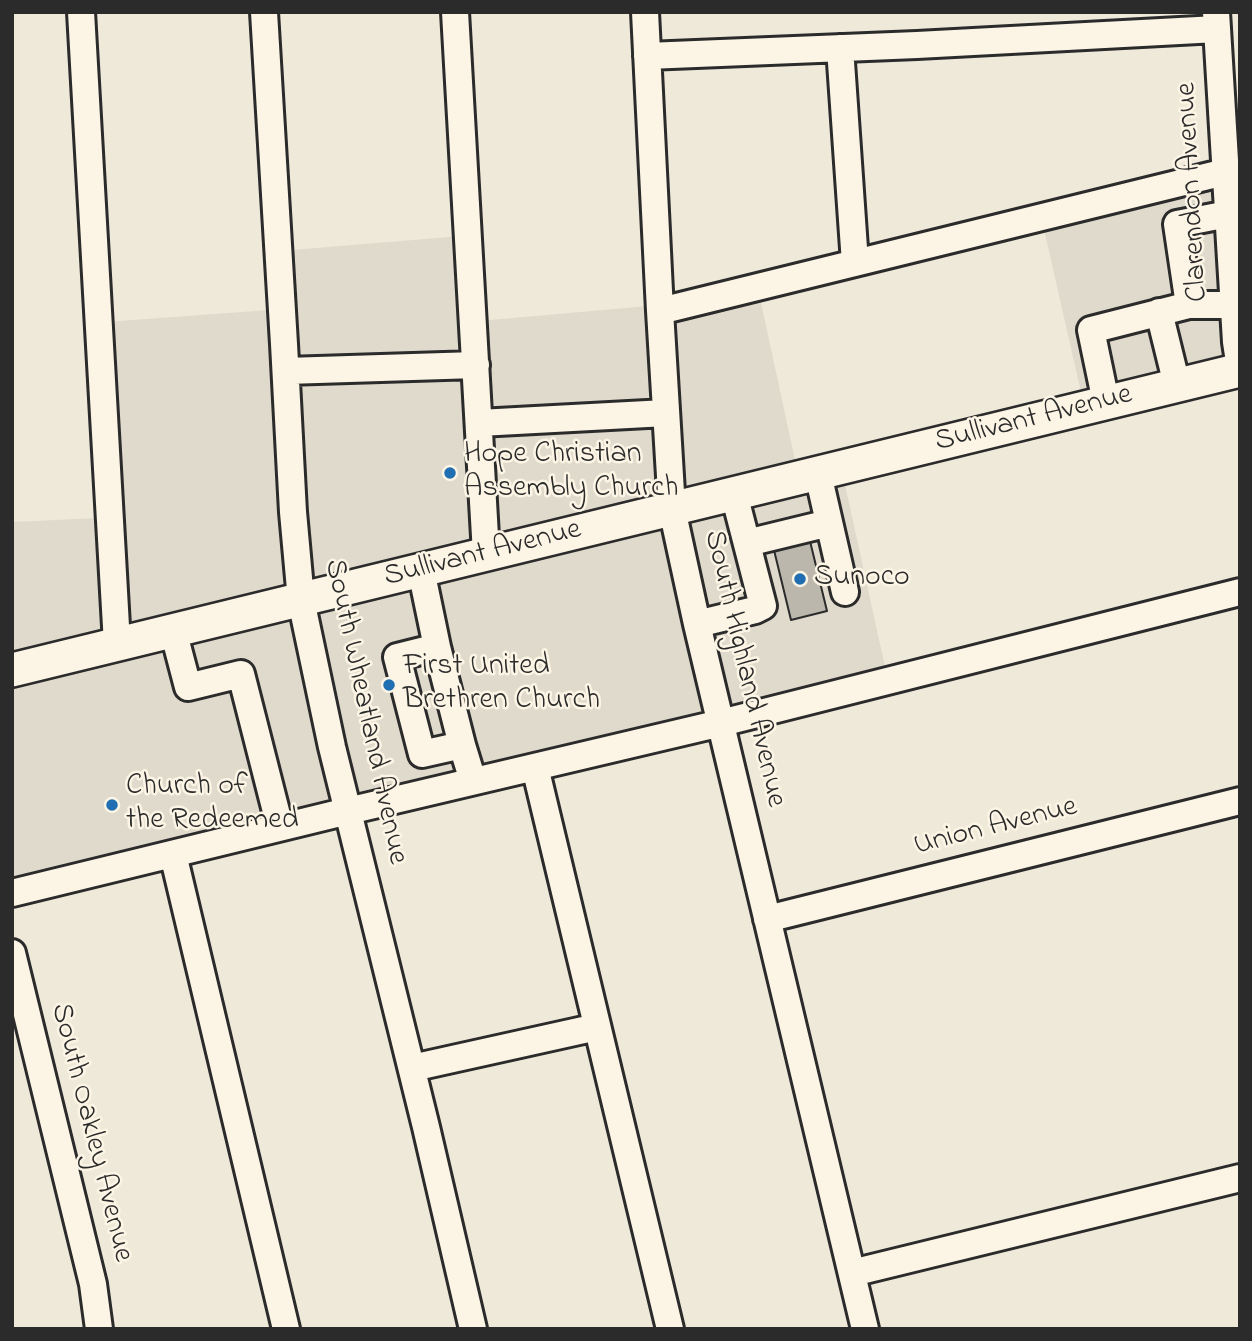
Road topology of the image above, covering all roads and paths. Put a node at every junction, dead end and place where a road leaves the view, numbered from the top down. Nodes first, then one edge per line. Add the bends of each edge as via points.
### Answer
1 (81, 12) edge
2 (264, 12) edge
3 (455, 12) edge
4 (645, 12) edge
5 (1217, 21) edge
6 (840, 48) junction
7 (647, 56) junction
8 (1230, 81) edge
9 (1230, 182) edge
10 (1228, 214) junction
11 (855, 263) junction
12 (1189, 304) junction
13 (1233, 304) junction
14 (660, 311) junction
15 (1159, 312) junction
16 (476, 365) junction
17 (1240, 369) edge
18 (286, 371) junction
19 (1177, 385) junction
20 (1106, 402) junction
21 (666, 413) junction
22 (479, 423) junction
23 (818, 474) junction
24 (734, 494) junction
25 (672, 509) junction
26 (829, 523) junction
27 (747, 543) junction
28 (486, 554) junction
29 (421, 570) junction
30 (845, 592) dead end
31 (1240, 592) edge
32 (301, 600) junction
33 (697, 624) junction
34 (173, 630) junction
35 (117, 644) junction
36 (438, 647) junction
37 (12, 670) edge
38 (721, 723) junction
39 (462, 745) junction
40 (535, 767) junction
41 (473, 781) junction
42 (1240, 801) edge
43 (348, 811) junction
44 (280, 827) junction
45 (173, 854) junction
46 (12, 893) edge
47 (767, 919) junction
48 (12, 953) edge
49 (597, 1027) junction
50 (412, 1068) junction
51 (1240, 1178) edge
52 (852, 1273) junction
53 (99, 1329) edge
54 (286, 1329) edge
55 (473, 1329) edge
56 (670, 1329) edge
57 (865, 1329) edge

1 - 35 street
2 - 18 street, South Wheatland Avenue
3 - 16 street
4 - 7 street, South Highland Avenue
5 - 6 street
5 - 8 street, Clarendon Avenue
6 - 7 street
6 - 11 street
7 - 14 street, South Highland Avenue
8 - 9 street, Clarendon Avenue
9 - 10 street, Clarendon Avenue
9 - 11 street
10 - 12 street via 1177,224
10 - 13 street, Clarendon Avenue
11 - 14 street
12 - 13 street
12 - 15 street
13 - 17 street, Clarendon Avenue
14 - 21 street, South Highland Avenue
15 - 19 street
15 - 20 street via 1091,330
16 - 18 street
16 - 22 street
17 - 19 main road, Sullivant Avenue
18 - 32 street, South Wheatland Avenue
19 - 20 main road, Sullivant Avenue
20 - 23 main road, Sullivant Avenue
21 - 22 street
21 - 25 street, South Highland Avenue
22 - 28 street
23 - 24 main road, Sullivant Avenue
23 - 26 street
24 - 25 main road, Sullivant Avenue
24 - 27 street
25 - 28 main road, Sullivant Avenue
25 - 33 street, South Highland Avenue
26 - 27 street
26 - 30 street
27 - 33 street via 763,606
28 - 29 main road, Sullivant Avenue
29 - 32 main road, Sullivant Avenue
29 - 36 street
31 - 38 street
32 - 34 main road, Sullivant Avenue
32 - 43 street, South Wheatland Avenue
33 - 38 street, South Highland Avenue
34 - 35 main road, Sullivant Avenue
34 - 44 street via 188,687 241,674
35 - 37 main road, Sullivant Avenue
36 - 39 street
36 - 39 street via 397,657 422,754
38 - 40 street
38 - 47 street, South Highland Avenue
39 - 41 street
40 - 41 street
40 - 49 street
41 - 43 street
42 - 47 street, Union Avenue
43 - 44 street
43 - 50 street, South Wheatland Avenue
44 - 45 street
45 - 46 street
45 - 54 street
47 - 52 street, South Highland Avenue
48 - 53 street, South Oakley Avenue via 93,1284
49 - 50 street
49 - 56 street
50 - 55 street, South Wheatland Avenue
51 - 52 street
52 - 57 street, South Highland Avenue

